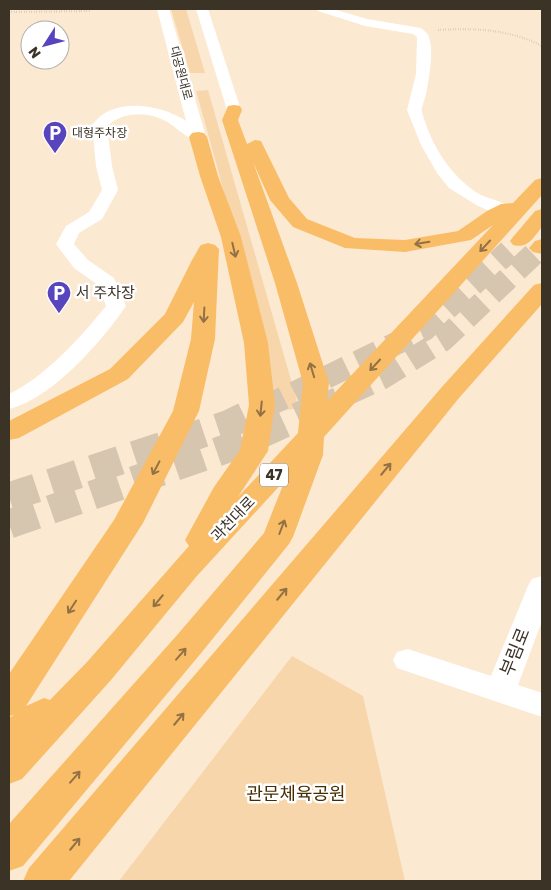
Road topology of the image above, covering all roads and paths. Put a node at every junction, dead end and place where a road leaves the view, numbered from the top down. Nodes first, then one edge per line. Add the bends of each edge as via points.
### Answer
1 (91, 9) edge
2 (163, 9) edge
3 (202, 9) edge
4 (322, 9) edge
5 (9, 12) edge
6 (416, 31) junction
7 (542, 46) edge
8 (234, 110) junction
9 (198, 137) junction
10 (538, 199) edge
11 (218, 200) junction
12 (503, 210) junction
13 (520, 241) tunnel mouth
14 (208, 249) junction
15 (542, 290) edge
16 (9, 402) edge
17 (9, 432) edge
18 (185, 569) junction
19 (542, 586) edge
20 (408, 660) dead end
21 (99, 671) junction
22 (500, 691) junction
23 (9, 702) edge
24 (542, 705) edge
25 (9, 738) edge
26 (9, 768) edge
27 (9, 853) edge
28 (44, 881) edge

1 - 5 path
2 - 9 street, 대공원대로
3 - 8 street
4 - 6 street via 364,22
6 - 7 path via 459,29 504,33
6 - 12 street via 423,36 425,62 414,110 424,140 447,177 464,194
12 -> 8 highway via 464,236 405,246 352,244 300,223 280,200 251,137
27 -> 8 highway via 278,536 309,455 316,383 286,283 230,120
9 - 11 highway
9 - 16 street via 151,110 123,112 106,117 99,125 110,190 96,215 72,230 65,244 81,264 107,282 116,306 90,340 33,391
10 - 12 highway
10 - 13 highway
10 -> 18 highway, 과천대로 / 47
11 - 14 highway
11 -> 18 highway via 231,237 256,344 262,405 254,451 228,487
14 - 17 highway via 175,316 119,374
14 -> 23 highway via 203,339 186,411 128,523
28 -> 15 highway via 450,393
18 -> 21 highway, 과천대로 / 47
19 - 22 street, 부림로
20 - 22 street, 부림로
21 - 25 highway
21 - 26 highway, 과천대로 / 47
22 - 24 street, 부림로

